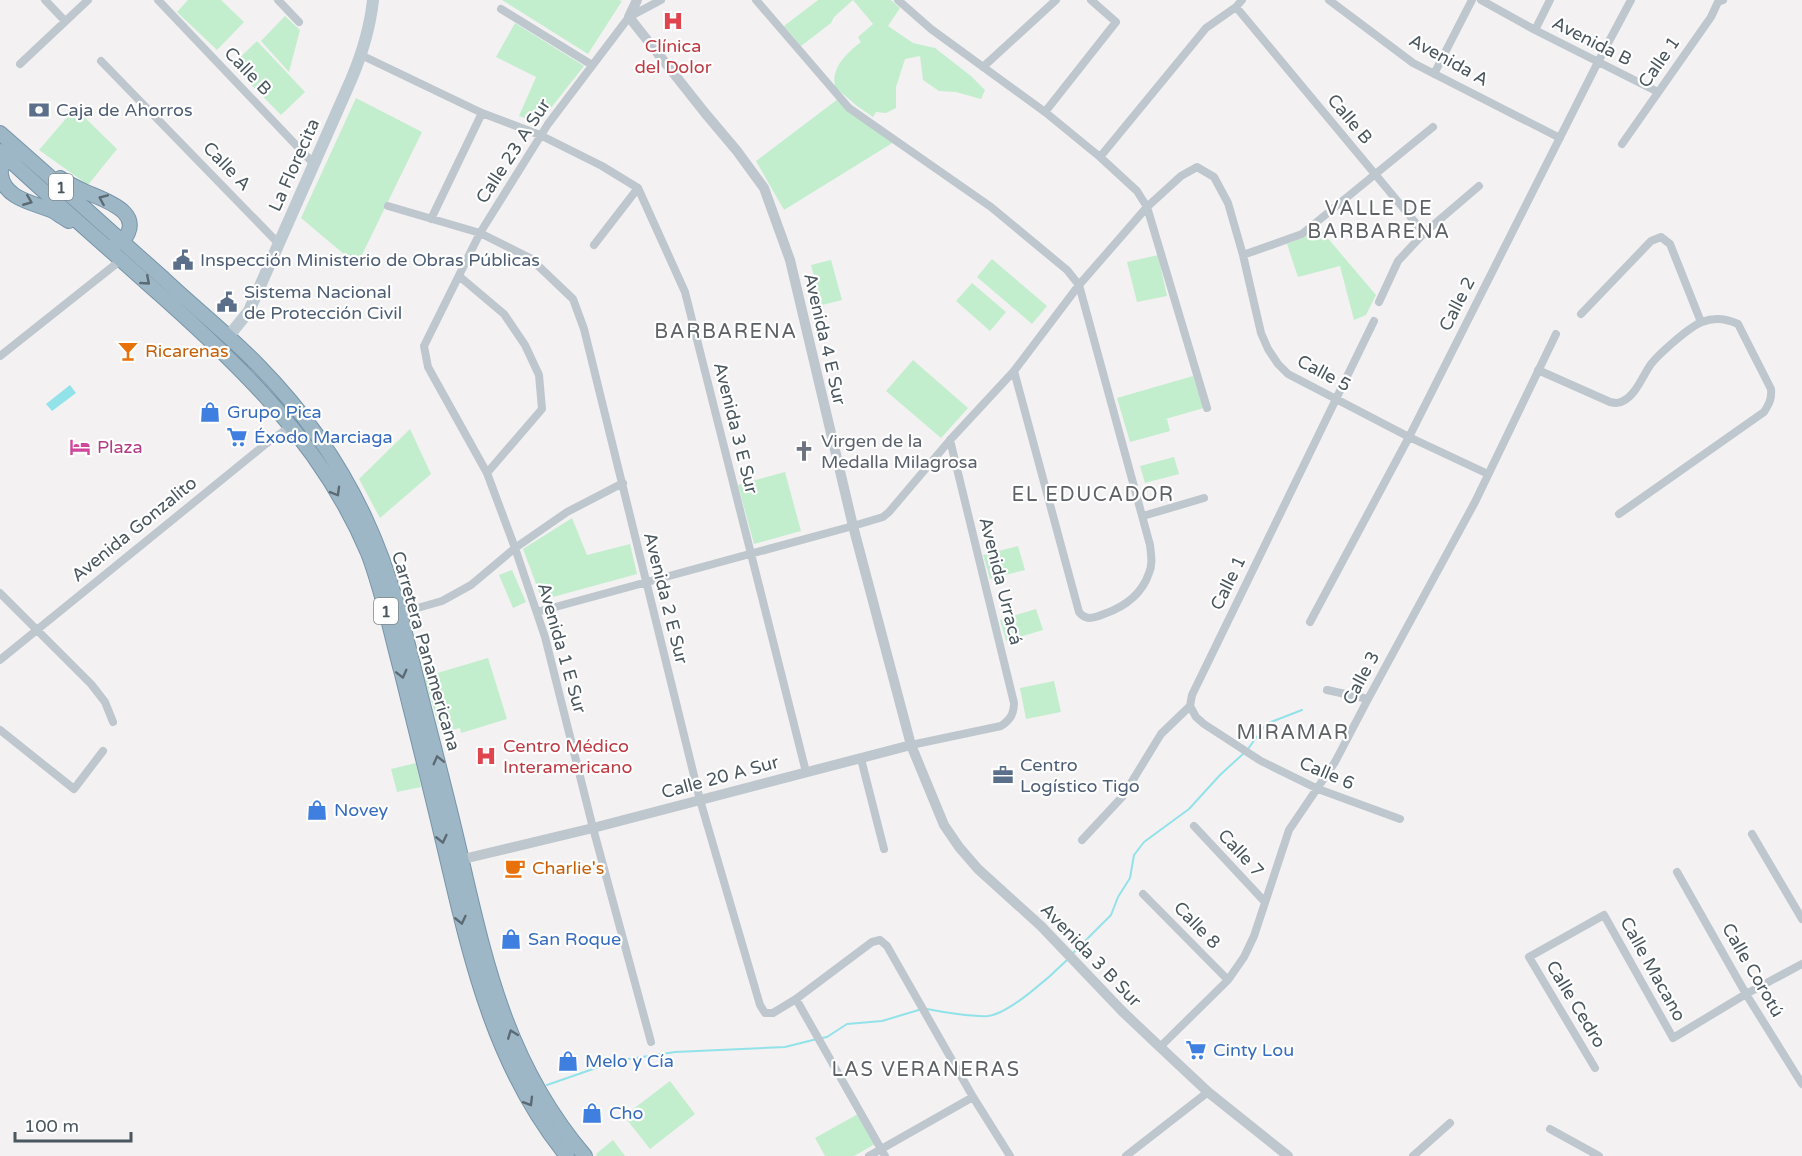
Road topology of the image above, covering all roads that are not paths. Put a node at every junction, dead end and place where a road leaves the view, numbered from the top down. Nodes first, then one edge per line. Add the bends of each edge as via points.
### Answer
1 (45, 0) edge
2 (88, 0) edge
3 (158, 0) edge
4 (278, 0) edge
5 (373, 0) edge
6 (637, 0) edge
7 (661, 0) edge
8 (756, 0) edge
9 (898, 0) edge
10 (1056, 0) edge
11 (1091, 0) edge
12 (1329, 0) edge
13 (1472, 0) edge
14 (1481, 0) edge
15 (1550, 0) edge
16 (1631, 0) edge
17 (1723, 0) edge
18 (1239, 3) edge
19 (501, 9) dead end
20 (629, 17) junction
21 (65, 21) junction
22 (299, 22) dead end
23 (1535, 30) junction
24 (361, 55) junction
25 (101, 61) dead end
26 (1598, 62) junction
27 (20, 64) dead end
28 (592, 65) junction
29 (983, 68) junction
30 (1434, 74) junction
31 (1658, 92) junction
32 (1045, 112) junction
33 (482, 113) junction
34 (1433, 127) dead end
35 (0, 133) edge
36 (540, 135) junction
37 (1560, 138) junction
38 (1622, 144) dead end
39 (4, 155) edge
40 (1100, 157) junction
41 (30, 160) junction
42 (314, 165) junction
43 (1375, 175) junction
44 (1479, 186) dead end
45 (638, 188) junction
46 (46, 193) junction
47 (80, 204) junction
48 (388, 206) dead end
49 (1147, 207) junction
50 (431, 219) junction
51 (480, 233) junction
52 (1424, 233) junction
53 (123, 242) junction
54 (278, 243) junction
55 (594, 245) dead end
56 (108, 248) junction
57 (1243, 255) junction
58 (121, 260) junction
59 (459, 276) junction
60 (1079, 285) junction
61 (1379, 302) dead end
62 (1581, 314) dead end
63 (1374, 321) dead end
64 (1701, 322) junction
65 (1556, 334) dead end
66 (228, 337) junction
67 (424, 346) joint
68 (0, 356) edge
69 (257, 364) junction
70 (1538, 370) junction
71 (1014, 371) junction
72 (1336, 398) junction
73 (1208, 408) dead end
74 (291, 426) junction
75 (1409, 437) junction
76 (950, 440) junction
77 (487, 472) junction
78 (1488, 474) junction
79 (344, 477) junction
80 (622, 483) junction
81 (1204, 498) dead end
82 (1619, 514) dead end
83 (1143, 516) junction
84 (853, 526) junction
85 (515, 548) junction
86 (750, 554) junction
87 (645, 581) junction
88 (0, 593) edge
89 (537, 612) junction
90 (400, 613) junction
91 (1310, 622) dead end
92 (36, 630) junction
93 (0, 660) edge
94 (1327, 690) dead end
95 (1368, 699) junction
96 (1190, 706) junction
97 (113, 722) dead end
98 (1001, 726) joint
99 (0, 730) edge
100 (911, 745) junction
101 (103, 751) dead end
102 (861, 759) junction
103 (806, 772) junction
104 (1318, 789) junction
105 (700, 800) junction
106 (1400, 819) dead end
107 (1194, 826) dead end
108 (593, 828) junction
109 (1752, 834) dead end
110 (1082, 840) dead end
111 (884, 849) dead end
112 (455, 861) junction
113 (1677, 872) dead end
114 (1143, 894) dead end
115 (1265, 902) junction
116 (1799, 908) edge
117 (1604, 915) joint
118 (1802, 919) edge
119 (1802, 964) edge
120 (1228, 980) junction
121 (1746, 994) junction
122 (796, 999) junction
123 (651, 1042) dead end
124 (1160, 1047) junction
125 (1595, 1068) dead end
126 (1802, 1084) edge
127 (1208, 1092) junction
128 (973, 1097) junction
129 (1450, 1123) dead end
130 (1550, 1129) dead end
131 (883, 1153) edge
132 (1131, 1155) edge
133 (567, 1156) edge
134 (585, 1156) edge
135 (869, 1156) edge
136 (1010, 1156) edge
137 (1288, 1156) edge
138 (1413, 1156) edge
139 (1599, 1156) edge

1 - 21 street
2 - 21 street
3 - 42 street, Calle B
4 - 22 street
5 - 24 main road, La Florecita
6 - 20 street
7 - 20 street, Calle 23 A Sur
8 - 60 street via 849,108 990,207 1067,270
9 - 29 street
10 - 29 street
11 - 32 street via 1116,22
12 - 30 street, Avenida A via 1413,63
13 - 30 street
14 - 23 street, Avenida B
15 - 23 street
16 - 26 street, Calle 2
17 - 31 street, Calle 1
18 - 40 street via 1206,28
18 - 43 street, Calle B via 1251,27
19 - 28 street
20 - 28 street, Calle 23 A Sur
20 - 84 street, Avenida 4 E Sur via 764,188 790,260
21 - 27 street
23 - 26 street, Avenida B
24 - 33 street
24 - 42 main road, La Florecita
25 - 54 street, Calle A
26 - 31 street, Avenida B
26 - 37 street, Calle 2
28 - 36 street, Calle 23 A Sur
29 - 32 street
30 - 37 street, Avenida A
31 - 38 street, Calle 1
32 - 40 street
33 - 36 street
33 - 50 street
34 - 43 street
35 - 41 highway, Carretera Panamericana / 1
36 - 45 street
36 - 51 street, Calle 23 A Sur
37 - 75 street, Calle 2
39 - 46 highway, Carretera Panamericana / 1
39 - 47 highway via 16,158
39 -> 56 highway via 1,175 10,192 55,213
40 - 49 street via 1124,177
41 - 47 highway, Carretera Panamericana / 1
53 -> 41 highway via 130,225 121,209
42 - 54 main road, La Florecita
43 - 52 street, Calle B
43 - 57 street via 1302,234
44 - 52 street
45 - 55 street
45 - 86 street, Avenida 3 E Sur via 685,292
46 - 53 highway via 113,242
46 - 56 highway, Carretera Panamericana / 1
47 - 53 highway, Carretera Panamericana / 1
48 - 50 street, Avenida 2 E Sur
49 - 57 street, Calle 5 via 1197,167 1214,177 1228,203
49 - 60 street
49 - 73 street
50 - 51 street, Avenida 2 E Sur
51 - 59 street, Calle 23 A Sur
51 - 80 street, Avenida 2 E Sur via 530,258 573,299
52 - 61 street via 1398,261
53 - 66 highway, Carretera Panamericana / 1
54 - 66 main road, La Florecita via 249,311
56 - 58 highway, Carretera Panamericana / 1
57 - 72 street, Calle 5 via 1268,349 1288,374
58 - 68 street
58 -> 74 highway, Carretera Panamericana / 1 via 237,365
59 - 67 street, Calle 23 A Sur
59 - 77 street via 504,314 539,375 542,409
60 - 71 street
60 - 83 street
62 - 64 street via 1651,240 1661,237 1670,244
63 - 72 street, Calle 1
64 - 70 street via 1662,351 1625,401 1610,402
64 - 82 street via 1721,319 1738,324 1772,398 1764,412
65 - 70 street, Calle 3
66 - 69 highway, Carretera Panamericana / 1
67 - 77 street, Avenida 1 E Sur via 428,367
69 - 74 highway via 290,412
69 - 79 highway, Carretera Panamericana / 1 via 304,417
70 - 78 street, Calle 3
71 - 76 street
71 - 83 street via 1078,612 1084,617 1120,609 1142,586 1152,561
72 - 75 street, Calle 5
72 - 96 street, Calle 1
74 - 79 highway via 307,433
74 - 92 street, Avenida Gonzalito
74 -> 112 highway, Carretera Panamericana / 1 via 322,469 368,554
75 - 78 street, Calle 5
75 - 91 street, Calle 2
76 - 84 street via 889,513
76 - 98 street, Avenida Urracá via 1014,704 1012,717
77 - 85 street, Avenida 1 E Sur
78 - 95 street, Calle 3
79 - 90 highway, Carretera Panamericana / 1 via 376,543
80 - 85 street via 567,512
80 - 87 street, Avenida 2 E Sur
81 - 83 street
84 - 86 street
84 - 100 street, Avenida 4 E Sur
85 - 89 street, Avenida 1 E Sur
85 - 90 street via 471,585 442,601
86 - 87 street
86 - 103 street, Avenida 3 E Sur
87 - 89 street
87 - 105 street, Avenida 2 E Sur
88 - 92 street
89 - 108 street, Avenida 1 E Sur
112 -> 90 highway, Carretera Panamericana / 1
92 - 93 street, Avenida Gonzalito
92 - 97 street via 91,684 105,702
94 - 95 street
95 - 104 street, Calle 3
96 - 104 street, Calle 6 via 1204,724 1251,755
96 - 110 street, Calle 1 via 1161,734 1123,796
98 - 100 street, Calle 20 A Sur
99 - 101 street via 74,789
100 - 102 street, Calle 20 A Sur
100 - 124 street, Avenida 3 B Sur via 944,825 959,847
102 - 103 street, Calle 20 A Sur
102 - 111 street
103 - 105 street, Calle 20 A Sur
104 - 106 street, Calle 6
104 - 115 street, Calle 3 via 1294,819
105 - 108 street, Calle 20 A Sur
105 - 122 street, Avenida 2 E Sur via 760,1005 765,1013 773,1013
107 - 115 street, Calle 7
108 - 112 street, Calle 20 A Sur
108 - 123 street, Avenida 1 E Sur
109 - 116 street
112 -> 133 highway, Carretera Panamericana / 1 via 465,936 498,1037 527,1099
134 -> 112 highway, Carretera Panamericana / 1 via 545,1103 515,1044
113 - 121 street, Calle Corotú
114 - 120 street, Calle 8
115 - 120 street, Calle 3 via 1254,936
116 - 118 street
117 - 121 street, Calle Macano via 1673,1038
117 - 125 street, Calle Cedro via 1529,957
119 - 121 street
120 - 124 street, Calle 3
121 - 126 street, Calle Corotú
122 - 128 street via 880,940
122 - 131 street
124 - 127 street, Avenida 3 B Sur
127 - 132 street
127 - 137 street, Avenida 3 B Sur
128 - 131 street
128 - 136 street
129 - 138 street
130 - 139 street
131 - 135 street

